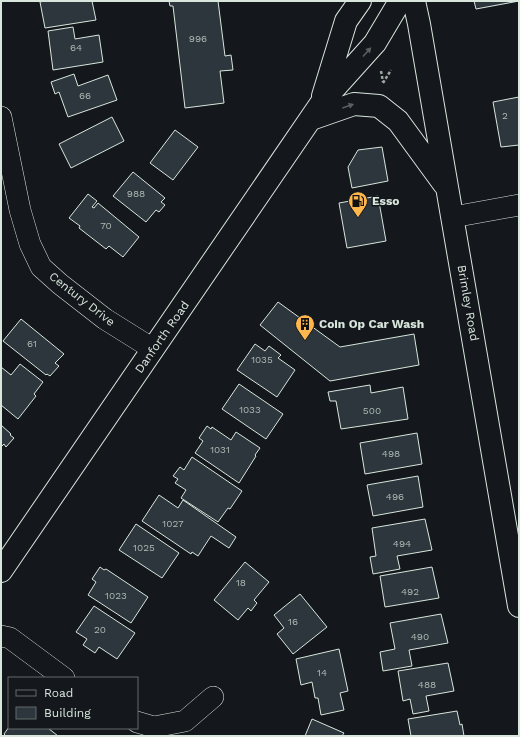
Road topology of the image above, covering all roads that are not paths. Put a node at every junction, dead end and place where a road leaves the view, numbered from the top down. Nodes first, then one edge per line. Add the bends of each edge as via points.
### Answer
1 (360, 1) edge
2 (400, 1) edge
3 (414, 1) edge
4 (316, 111) junction
5 (1, 117) edge
6 (448, 190) junction
7 (519, 205) edge
8 (453, 217) junction
9 (153, 349) junction
10 (1, 572) edge
11 (519, 606) edge
12 (1, 636) edge
13 (63, 677) edge
14 (213, 697) dead end
15 (138, 722) edge

1 - 4 main road, Danforth Road via 346,21
4 -> 2 main road, Danforth Road via 375,43
3 - 6 main road, Brimley Road
4 -> 6 main road via 354,104 378,106 398,121
4 - 9 main road, Danforth Road
5 - 9 street, Century Drive via 20,210 30,244 41,267 105,319
6 - 8 main road, Brimley Road
7 - 8 street
8 - 11 main road, Brimley Road
9 - 10 main road, Danforth Road
12 - 13 street via 10,638
14 - 15 street via 185,721 154,727

